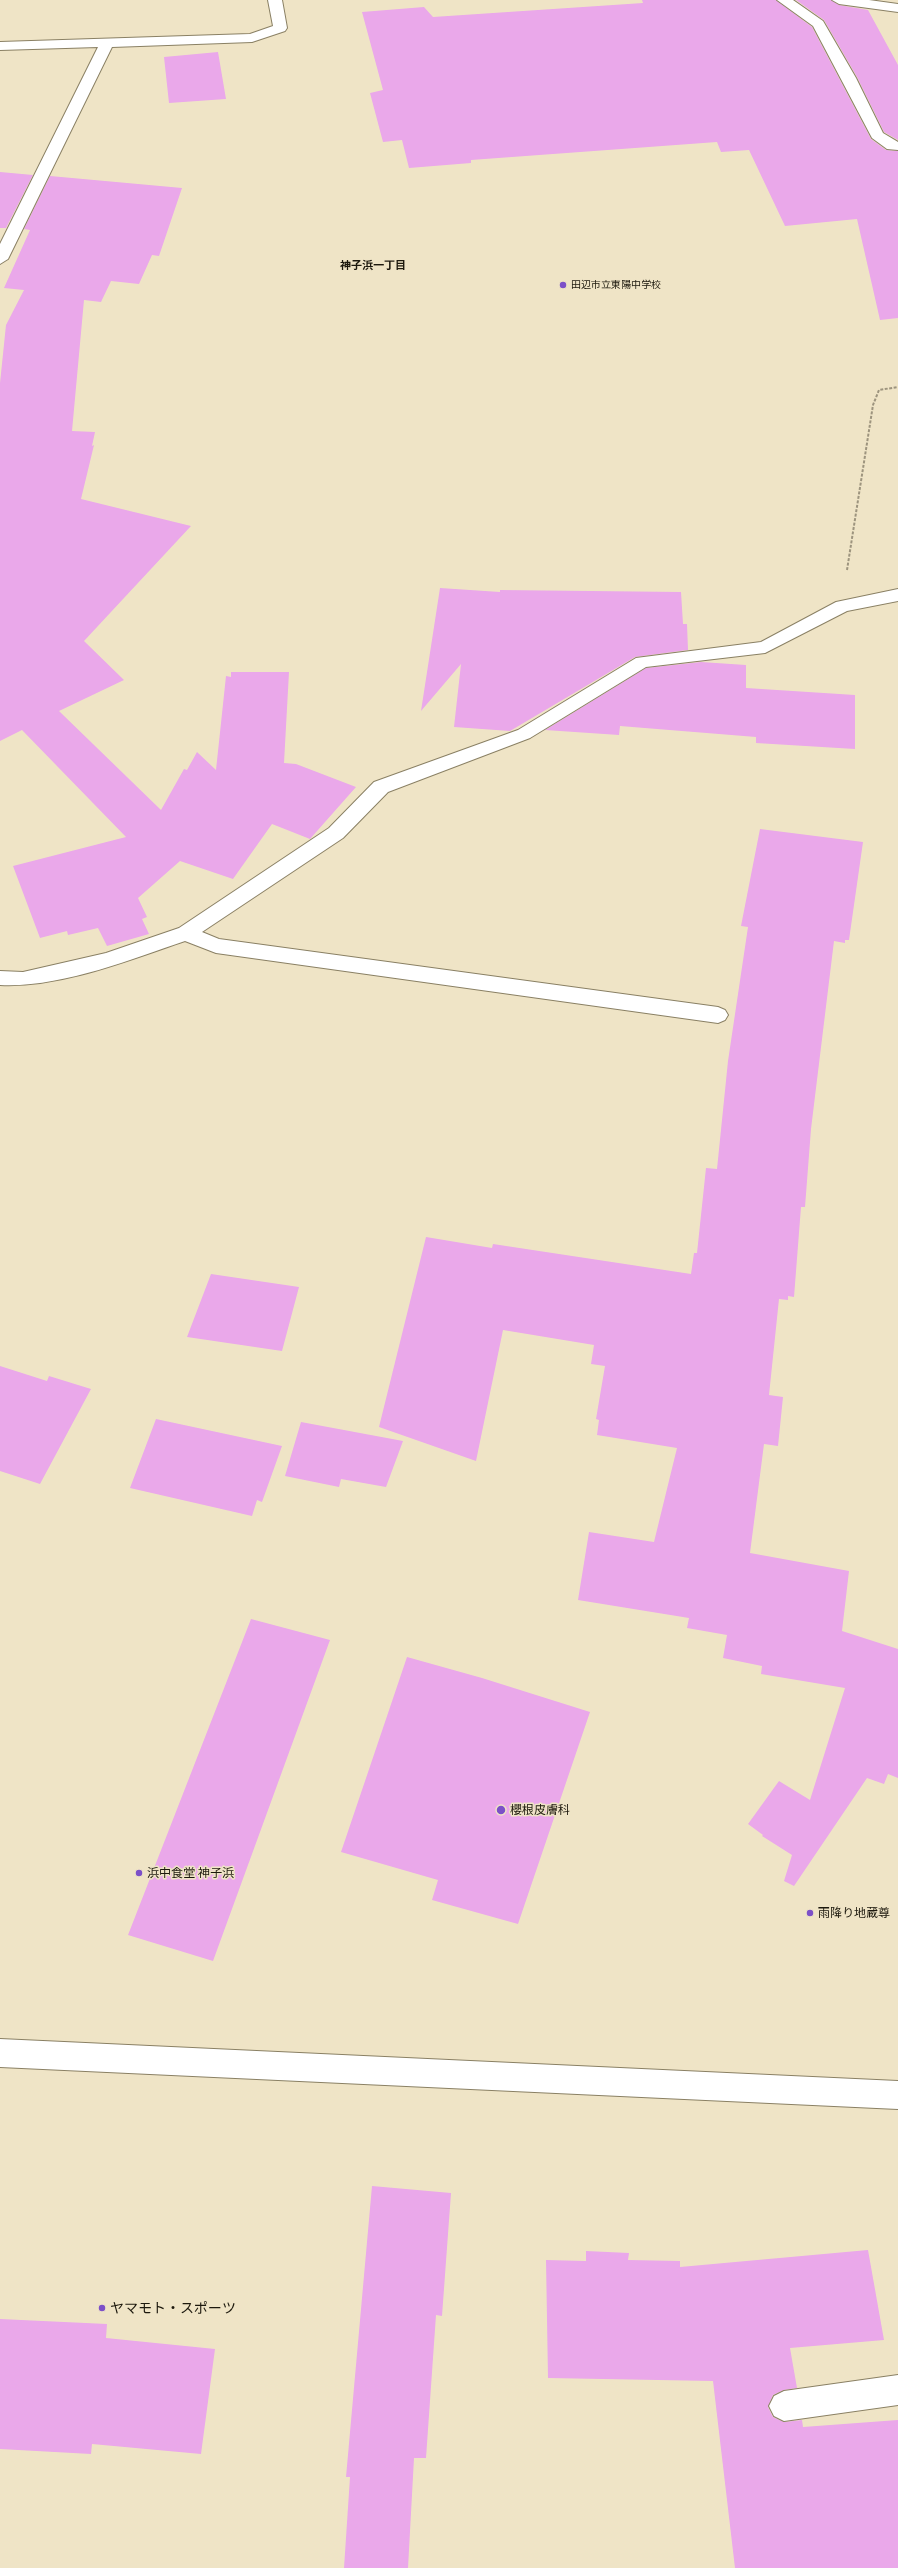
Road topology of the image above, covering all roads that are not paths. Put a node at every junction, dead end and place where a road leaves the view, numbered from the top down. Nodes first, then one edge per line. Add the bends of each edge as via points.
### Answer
1 (275, 0) edge
2 (784, 0) edge
3 (839, 0) edge
4 (898, 8) edge
5 (107, 43) junction
6 (0, 46) edge
7 (898, 146) edge
8 (0, 259) edge
9 (898, 595) edge
10 (186, 934) junction
11 (0, 978) edge
12 (718, 1015) dead end
13 (0, 2053) edge
14 (898, 2095) edge
15 (898, 2390) edge
16 (784, 2406) dead end

1 - 5 street via 280,28 252,38
2 - 7 street via 818,24 849,78 877,135 892,146
3 - 4 street
5 - 6 street
5 - 8 street
9 - 10 street via 842,606 765,647 642,662 524,734 381,787 336,833
10 - 11 street via 109,960 23,979
10 - 12 street via 216,946
13 - 14 street
15 - 16 street

